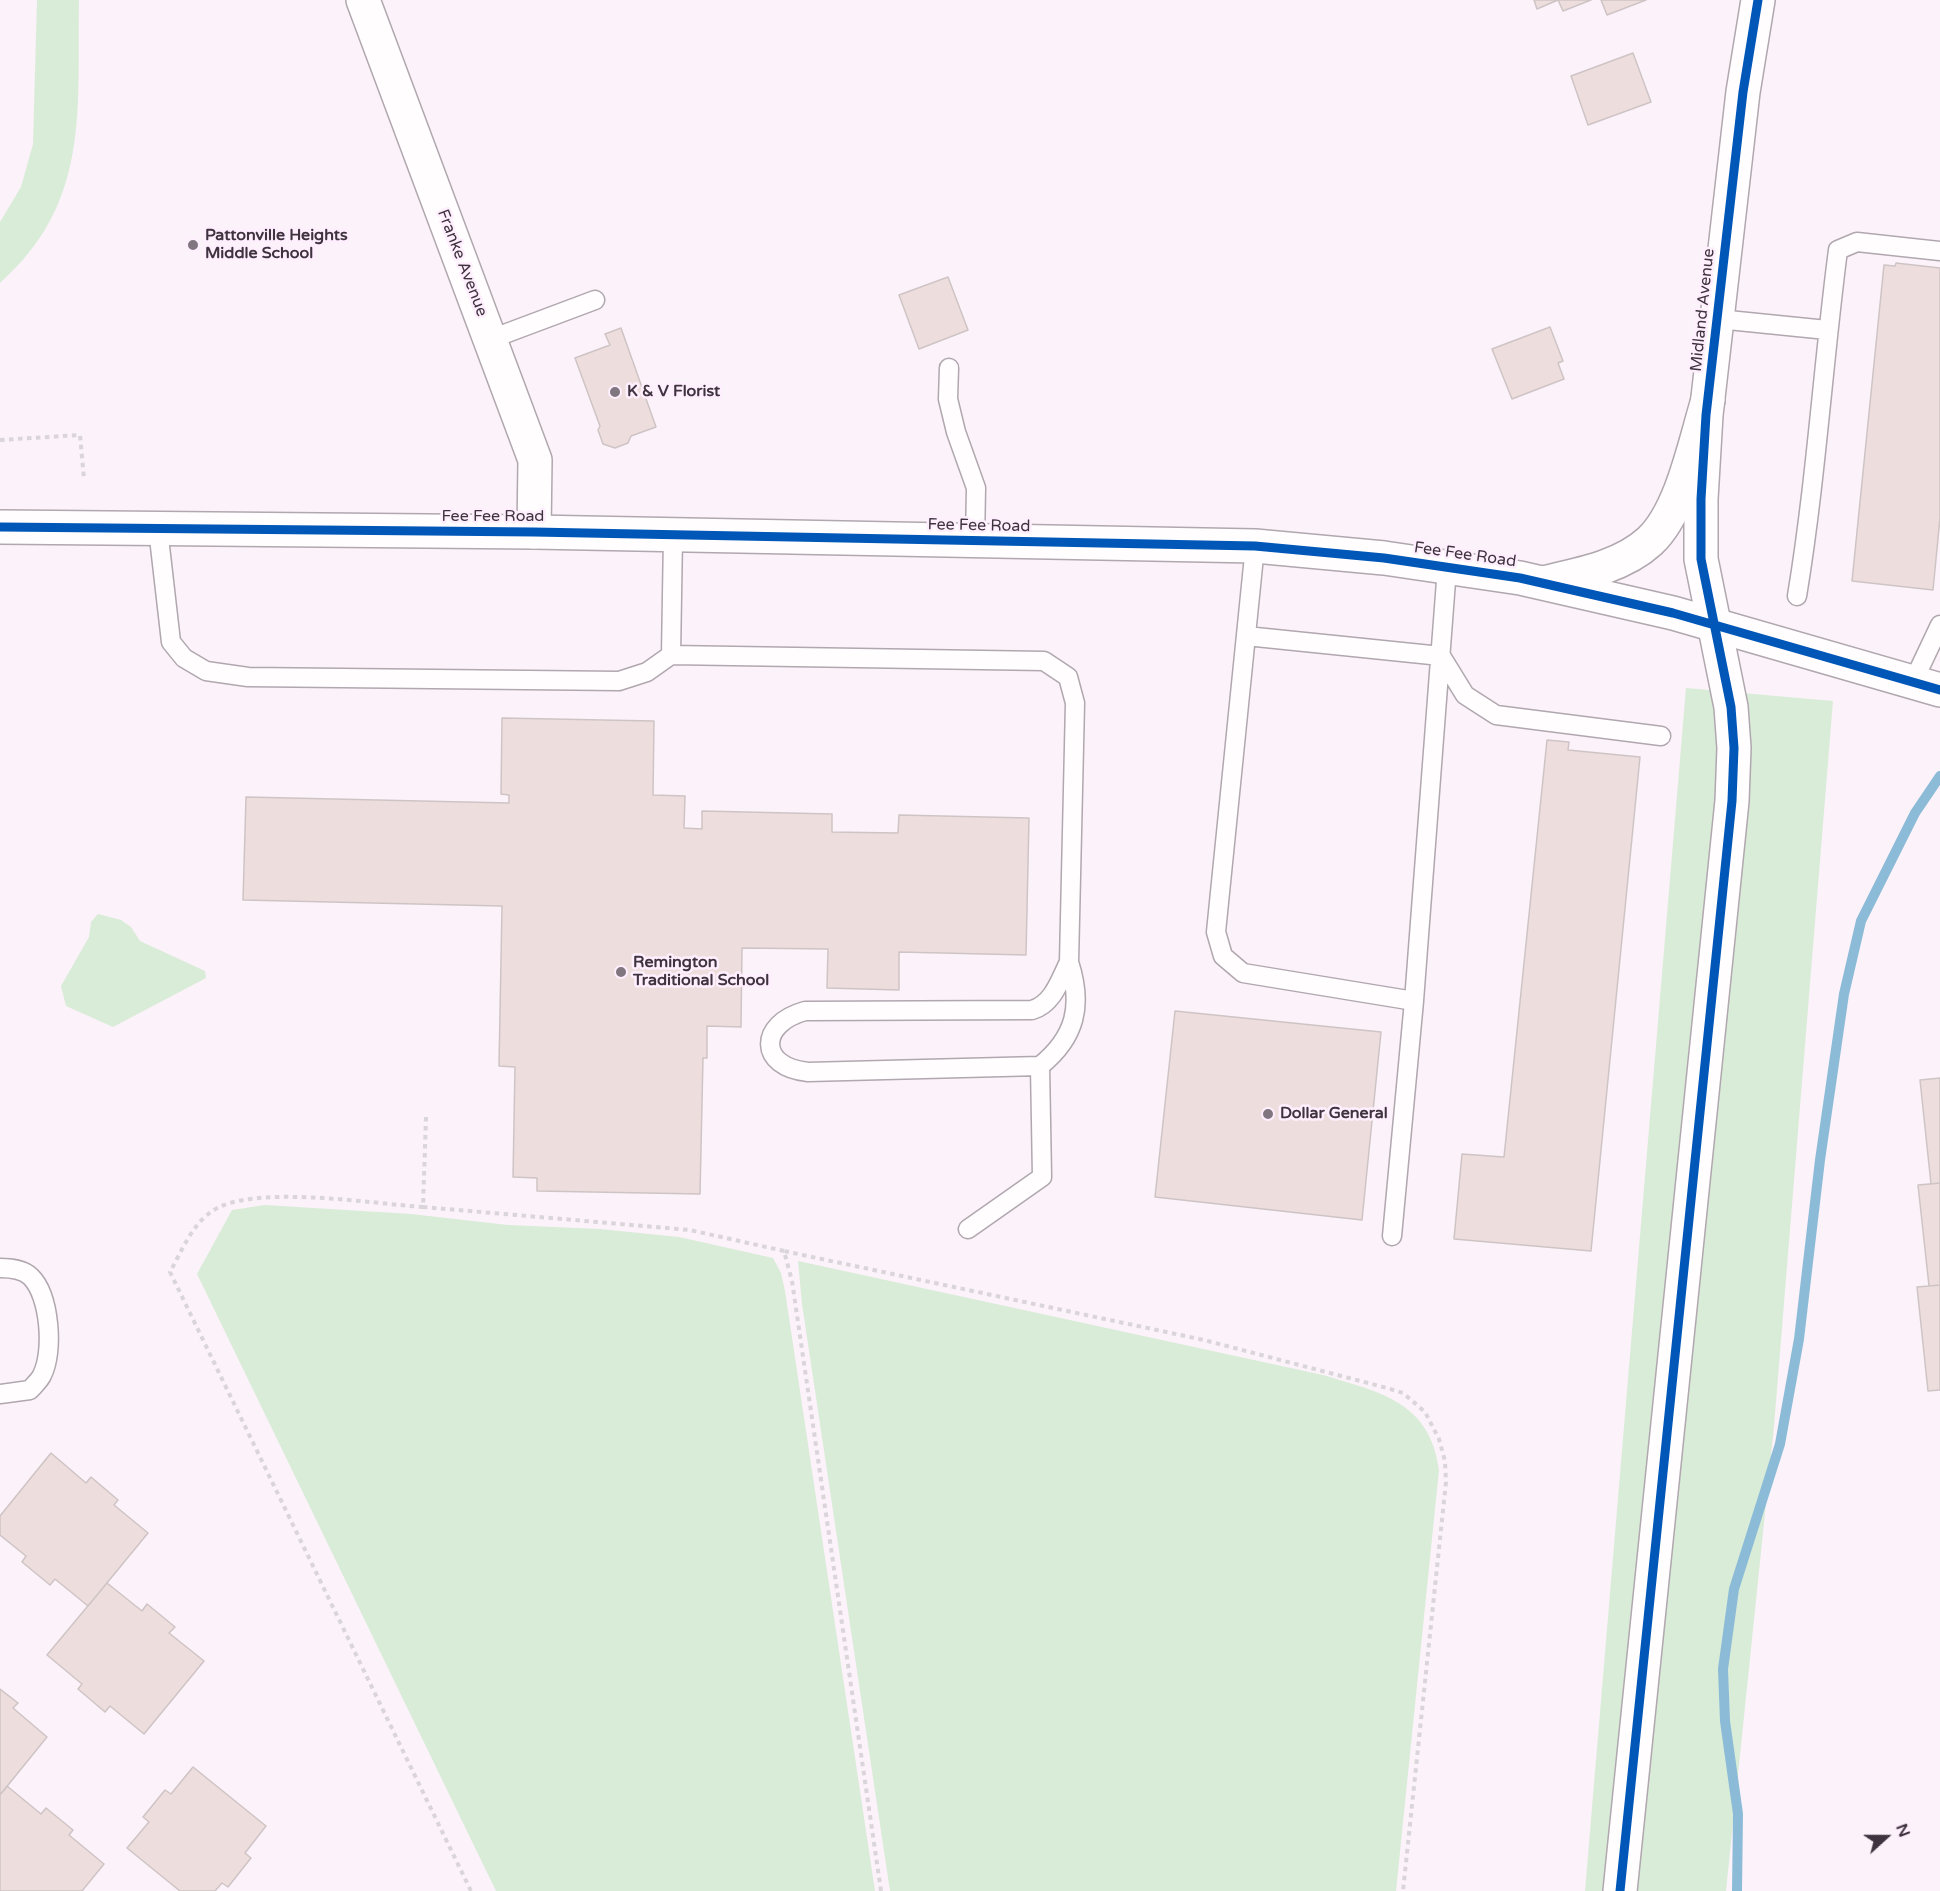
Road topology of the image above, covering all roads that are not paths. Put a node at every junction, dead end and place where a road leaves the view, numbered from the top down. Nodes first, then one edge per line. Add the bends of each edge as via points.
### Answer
1 (363, 0) edge
2 (1758, 0) edge
3 (1940, 251) edge
4 (596, 300) dead end
5 (1718, 319) junction
6 (1827, 330) junction
7 (491, 339) junction
8 (949, 368) dead end
9 (1708, 400) junction
10 (0, 527) edge
11 (158, 529) junction
12 (534, 531) junction
13 (673, 536) junction
14 (975, 541) junction
15 (1255, 546) junction
16 (1448, 568) junction
17 (1542, 583) junction
18 (1797, 596) dead end
19 (1714, 624) junction
20 (1940, 625) edge
21 (1246, 636) junction
22 (671, 655) junction
23 (1441, 656) junction
24 (1926, 686) edge
25 (1661, 736) dead end
26 (1069, 962) junction
27 (1414, 1001) junction
28 (1040, 1066) junction
29 (968, 1229) dead end
30 (1392, 1236) dead end
31 (0, 1268) edge
32 (0, 1394) edge
33 (1620, 1891) edge

1 - 7 street, Franke Avenue
2 - 5 street, Midland Avenue via 1743,92
3 - 6 lane via 1857,242 1838,250
4 - 7 lane
5 - 6 lane
5 - 9 street, Midland Avenue
6 - 18 lane
7 - 12 street, Franke Avenue via 535,460
8 - 14 lane via 948,399 976,488
9 - 17 street via 1670,511 1650,541 1606,565
9 - 19 street, Midland Avenue via 1701,559
10 - 11 street, Fee Fee Road
11 - 12 street, Fee Fee Road
11 - 22 lane via 171,642 184,658 206,670 248,676 619,681 647,672
12 - 13 street, Fee Fee Road
13 - 14 street, Fee Fee Road
13 - 22 lane
14 - 15 street, Fee Fee Road
15 - 16 street, Fee Fee Road
15 - 21 lane
16 - 17 street, Fee Fee Road
16 - 23 lane
17 - 19 street, Fee Fee Road
19 - 24 street, Fee Fee Road
19 - 33 street, Midland Avenue via 1731,707 1732,801
20 - 24 lane
21 - 23 lane
21 - 27 lane via 1216,933 1223,956 1243,973
22 - 26 lane via 1044,661 1068,677 1075,703
23 - 25 lane via 1465,695 1496,715
23 - 27 lane
26 - 28 lane via 1076,991 1074,1018 1057,1052
26 - 28 lane via 1041,1008 805,1011 778,1023 770,1043 778,1063 790,1070
27 - 30 lane
28 - 29 lane via 1042,1177
31 - 32 lane via 16,1268 31,1276 44,1296 49,1324 42,1375 30,1390

